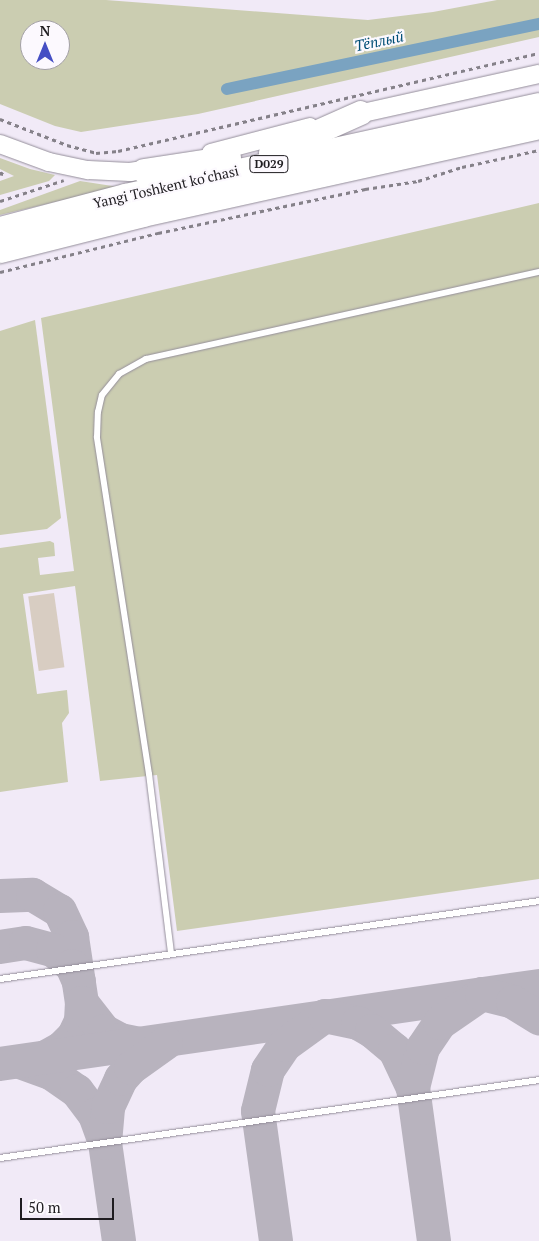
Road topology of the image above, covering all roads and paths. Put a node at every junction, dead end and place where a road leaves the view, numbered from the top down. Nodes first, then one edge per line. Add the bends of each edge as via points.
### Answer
1 (539, 53) edge
2 (539, 74) edge
3 (539, 105) edge
4 (361, 113) junction
5 (0, 118) edge
6 (539, 127) edge
7 (431, 128) junction
8 (0, 144) edge
9 (539, 150) edge
10 (273, 152) junction
11 (144, 171) junction
12 (217, 176) junction
13 (0, 229) edge
14 (0, 251) edge
15 (0, 272) edge
16 (539, 272) edge
17 (539, 900) edge
18 (171, 953) junction
19 (0, 979) edge
20 (539, 1080) edge
21 (0, 1158) edge

1 - 5 path via 118,152 96,152 67,145
2 - 4 main road
3 - 7 highway, Yangi Toshkent ko‘chasi / D029
4 - 10 highway
4 - 11 main road
6 - 14 highway, Yangi Toshkent ko‘chasi / D029 via 152,213
7 - 10 highway
7 - 12 highway, Yangi Toshkent ko‘chasi / D029
8 - 11 main road via 75,168 116,173
9 - 15 path via 462,167 418,181 365,188 158,233
10 - 11 highway
10 - 12 highway
12 - 13 highway, Yangi Toshkent ko‘chasi / D029
16 - 18 lane via 146,359 119,374 102,395 98,438 149,774
17 - 18 lane
18 - 19 lane
20 - 21 lane

